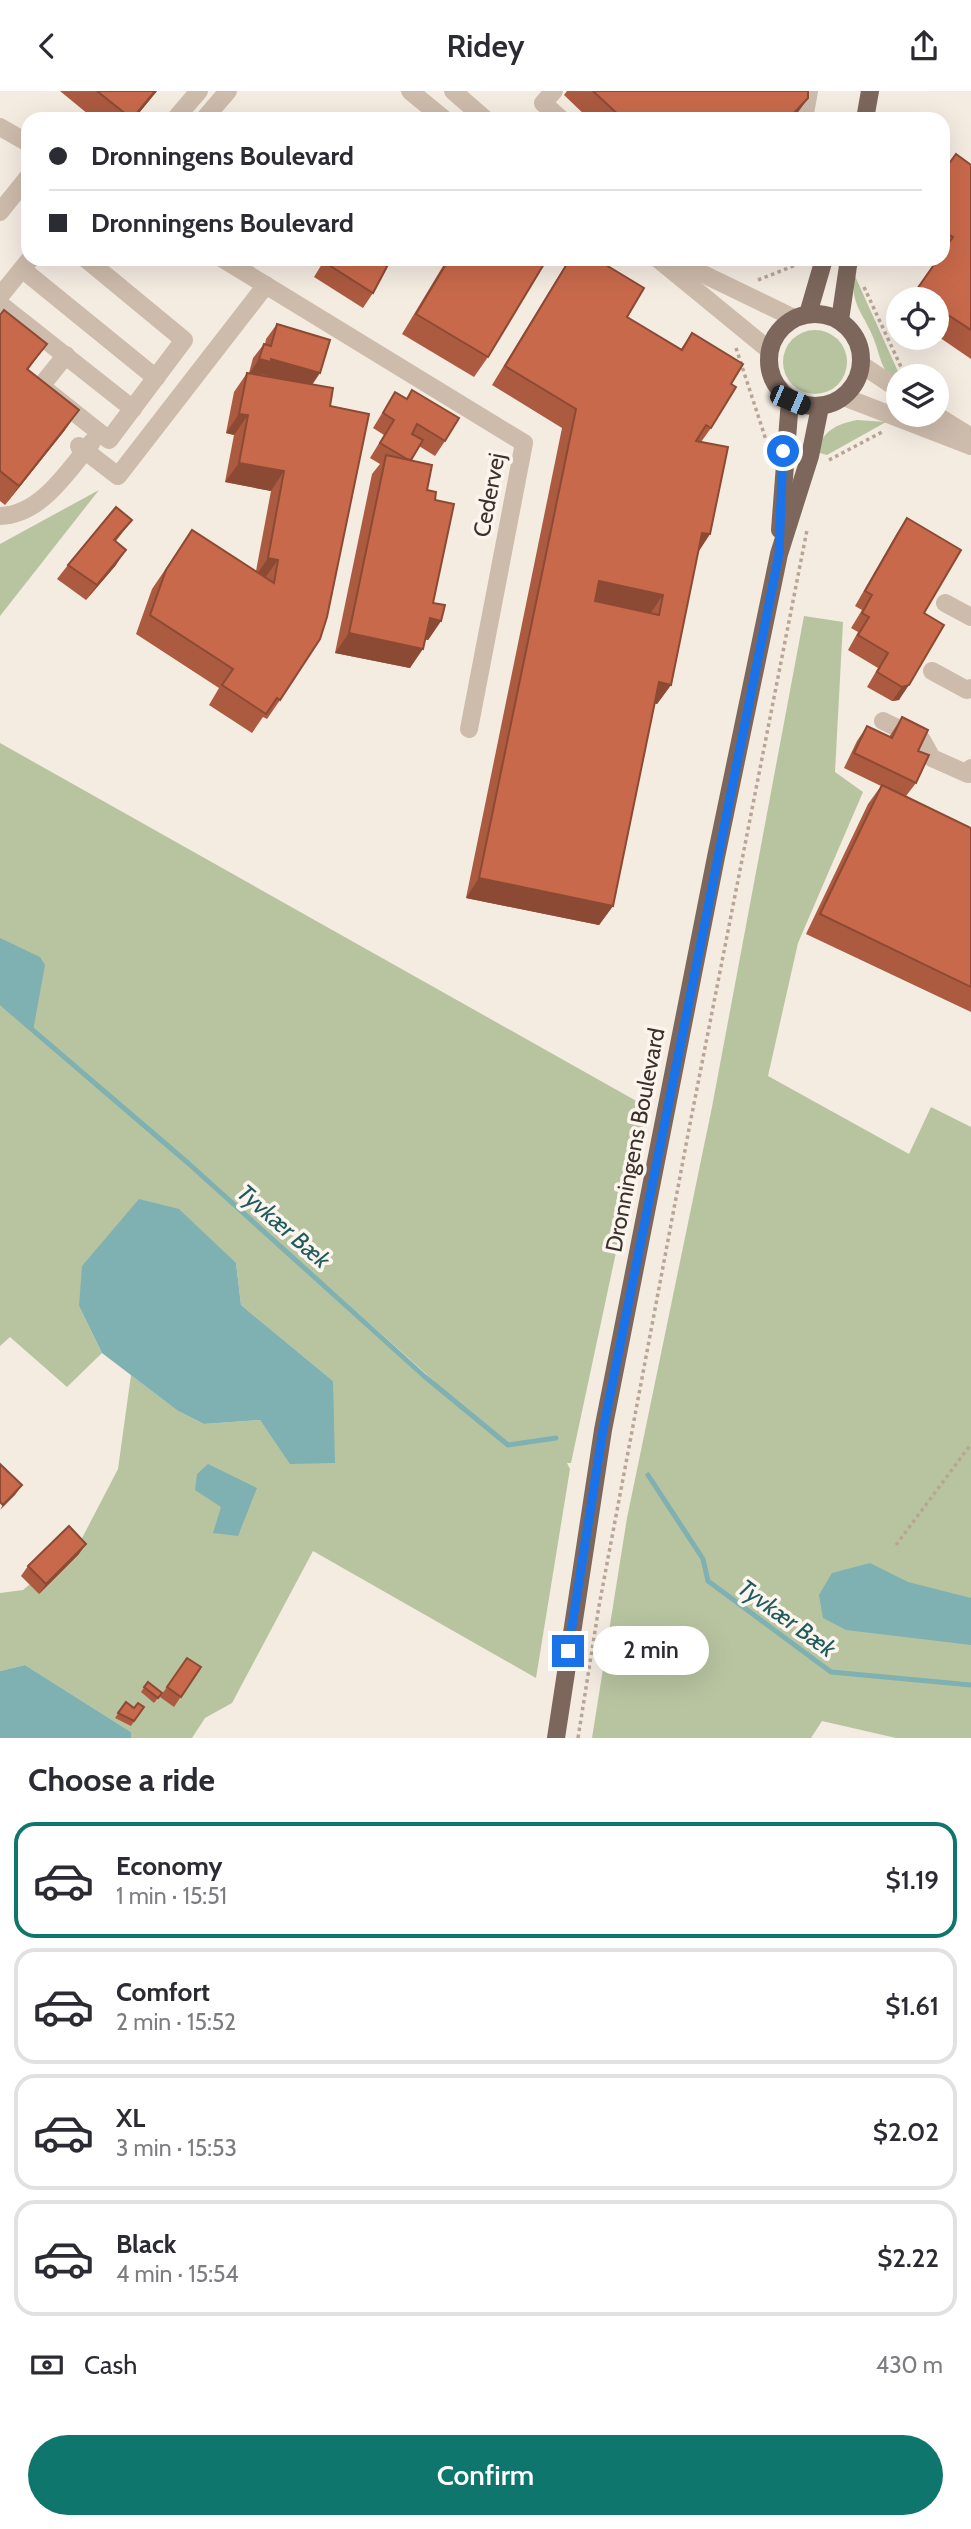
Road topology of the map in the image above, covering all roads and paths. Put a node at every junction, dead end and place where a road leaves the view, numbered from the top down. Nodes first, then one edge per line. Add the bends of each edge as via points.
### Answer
1 (199, 91) edge
2 (228, 91) edge
3 (410, 91) edge
4 (453, 91) edge
5 (554, 91) edge
6 (809, 91) edge
7 (870, 91) edge
8 (181, 112) edge
9 (210, 112) edge
10 (436, 112) edge
11 (477, 112) edge
12 (553, 112) edge
13 (805, 112) edge
14 (866, 112) edge
15 (0, 127) edge
16 (21, 139) edge
17 (21, 186) edge
18 (0, 212) edge
19 (24, 266) edge
20 (28, 266) edge
21 (94, 266) edge
22 (235, 266) edge
23 (666, 266) edge
24 (687, 266) edge
25 (794, 266) edge
26 (821, 266) edge
27 (854, 267) edge
28 (747, 281) dead end
29 (266, 285) junction
30 (0, 296) edge
31 (0, 304) edge
32 (801, 316) junction
33 (840, 320) junction
34 (733, 341) dead end
35 (769, 351) junction
36 (66, 355) junction
37 (898, 364) edge
38 (862, 365) junction
39 (156, 378) junction
40 (886, 381) edge
41 (844, 397) junction
42 (790, 400) junction
43 (820, 407) junction
44 (133, 409) junction
45 (886, 413) edge
46 (949, 423) edge
47 (889, 427) edge
48 (921, 427) edge
49 (100, 433) junction
50 (971, 437) edge
51 (971, 446) edge
52 (82, 448) junction
53 (783, 451) junction
54 (818, 459) junction
55 (0, 516) edge
56 (808, 529) dead end
57 (779, 554) junction
58 (945, 603) dead end
59 (971, 617) edge
60 (932, 671) dead end
61 (971, 688) edge
62 (883, 721) dead end
63 (469, 729) dead end
64 (971, 768) edge
65 (971, 1444) edge
66 (896, 1545) dead end
67 (556, 1738) edge
68 (578, 1738) edge

1 - 8 street
2 - 9 street
3 - 10 street
4 - 11 street
5 - 12 street via 543,103
6 - 13 street
7 - 14 main road
15 - 16 street
17 - 18 street
19 - 30 street
20 - 39 street
21 - 39 street via 184,340
22 - 29 street, Cedervej
23 - 35 street
24 - 32 street
25 - 28 path
26 - 32 main road
27 - 33 main road
27 - 37 path
29 - 52 street via 118,476
29 - 63 street, Cedervej via 524,443
31 - 36 street
32 - 33 main road via 824,314
32 - 35 main road via 778,331
33 - 38 main road via 860,348
34 - 53 path via 768,444
35 - 42 main road via 776,387
36 - 44 street
36 - 49 street via 41,386
38 - 40 street
38 - 41 main road
39 - 44 street
41 - 43 main road
41 - 45 street
42 - 43 main road
42 - 53 main road, Dronningens Boulevard
43 - 54 main road, Dronningens Boulevard
44 - 49 street via 109,440
46 - 50 street
47 - 54 path
48 - 51 street
49 - 52 street
52 - 55 street via 52,490 15,515
53 - 57 main road, Dronningens Boulevard
54 - 57 main road, Dronningens Boulevard
56 - 68 path via 669,1238
57 - 67 main road, Dronningens Boulevard via 603,1430
58 - 59 street
60 - 61 street
62 - 64 street via 922,740 932,758 968,774
65 - 66 path

